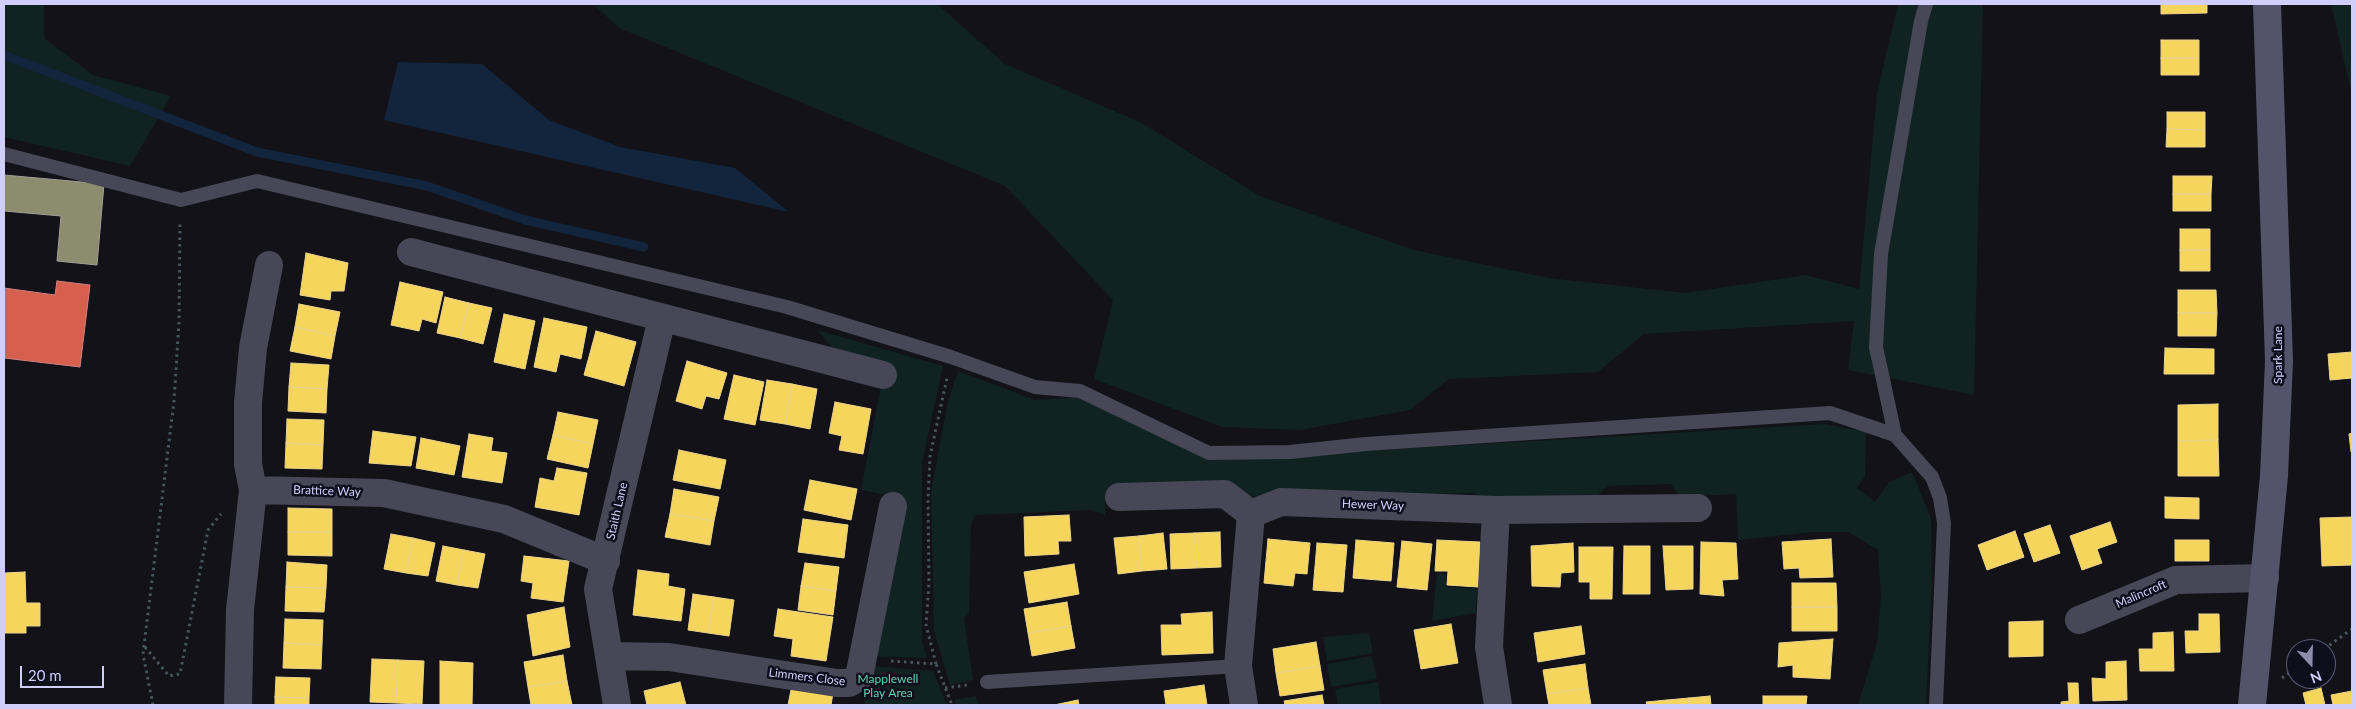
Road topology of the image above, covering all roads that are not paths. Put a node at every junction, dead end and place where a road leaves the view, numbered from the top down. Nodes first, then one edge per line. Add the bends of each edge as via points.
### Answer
1 (1926, 4) edge
2 (2267, 4) edge
3 (4, 154) edge
4 (412, 252) dead end
5 (269, 265) dead end
6 (662, 318) junction
7 (883, 376) dead end
8 (1895, 434) junction
9 (1119, 497) dead end
10 (251, 499) junction
11 (894, 506) dead end
12 (1698, 508) dead end
13 (1496, 510) junction
14 (1251, 514) junction
15 (606, 561) junction
16 (2265, 578) junction
17 (2079, 620) dead end
18 (610, 656) junction
19 (1238, 666) junction
20 (987, 682) dead end
21 (238, 705) edge
22 (617, 705) edge
23 (1244, 705) edge
24 (1498, 705) edge
25 (1936, 705) edge
26 (2252, 705) edge

1 - 8 lane via 1880,254 1876,347
2 - 16 main road, Spark Lane via 2279,361
3 - 8 lane via 181,200 257,181 787,307 952,357 1035,387 1080,391 1210,453 1290,452 1830,413
4 - 6 street
5 - 10 street via 253,348 248,403
6 - 7 street
6 - 15 street, Staith Lane
8 - 25 lane via 1932,477 1940,498
9 - 14 street via 1225,494
10 - 15 street, Brattice Way via 384,492 504,519
10 - 21 street via 240,610
11 - 18 street, Limmers Close via 859,678 843,683 669,657
12 - 13 street, Hewer Way
13 - 14 street, Hewer Way via 1281,502
13 - 24 street via 1489,647
14 - 19 street
15 - 18 street, Staith Lane via 598,589
16 - 17 street, Malincroft via 2176,580
16 - 26 main road, Spark Lane
18 - 22 street, Staith Lane
19 - 20 lane
19 - 23 street

